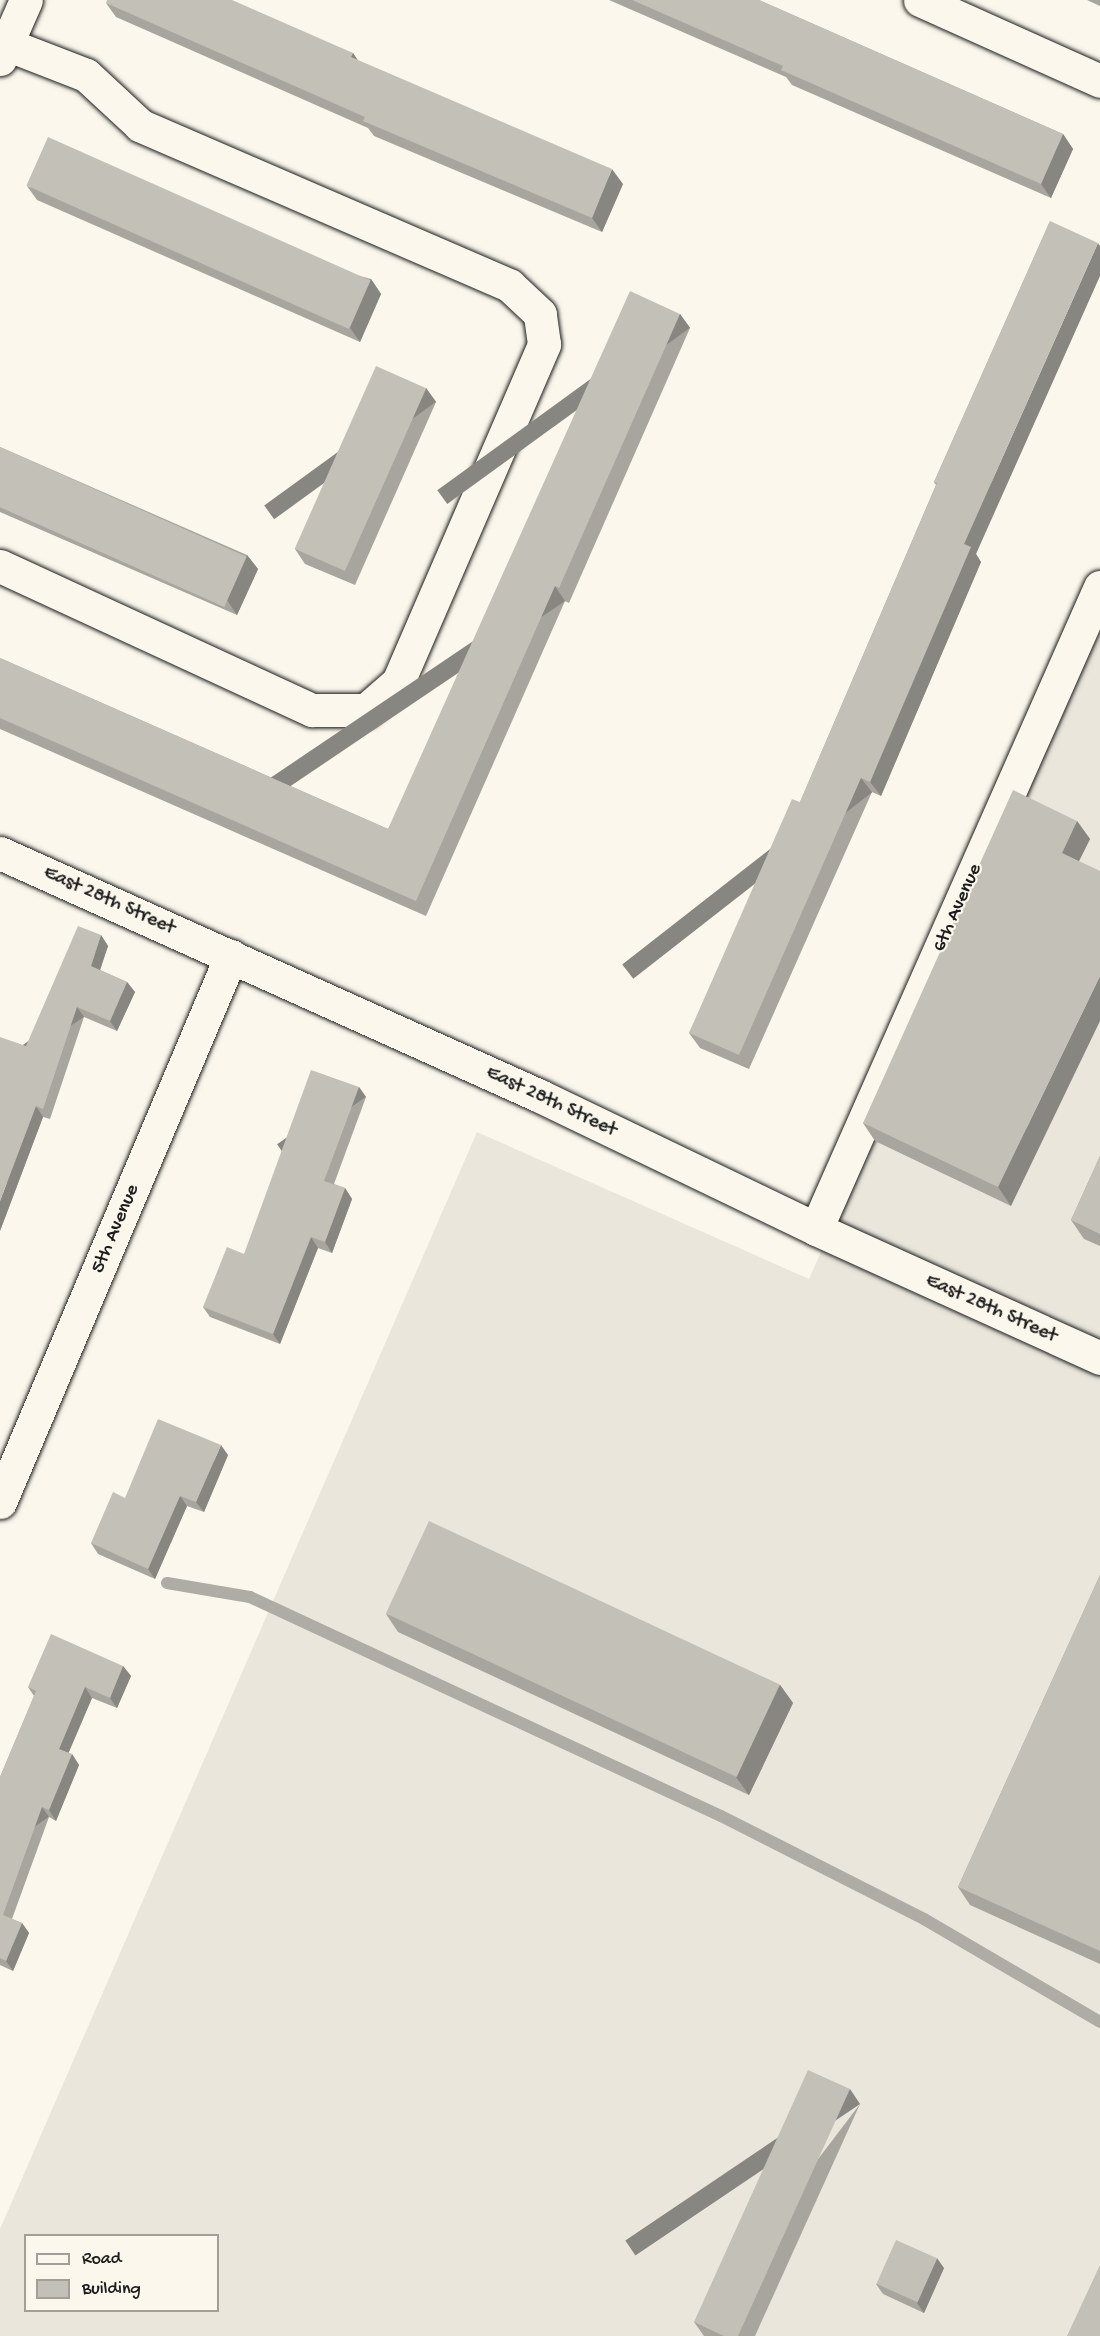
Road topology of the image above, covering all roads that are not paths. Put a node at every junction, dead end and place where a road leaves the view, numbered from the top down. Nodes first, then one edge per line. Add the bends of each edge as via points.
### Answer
1 (26, 0) edge
2 (920, 0) edge
3 (3, 52) edge
4 (1100, 81) edge
5 (0, 567) edge
6 (1100, 587) edge
7 (0, 853) edge
8 (231, 956) junction
9 (816, 1229) junction
10 (1100, 1358) edge
11 (0, 1502) edge

1 - 3 street
2 - 4 street
3 - 5 street via 86,75 140,125 509,285 540,314 544,344 398,682 366,710 312,710
6 - 9 street, 6th Avenue
7 - 8 street, East 28th Street
8 - 9 street, East 28th Street via 540,1096
8 - 11 street, 5th Avenue
9 - 10 street, East 28th Street

